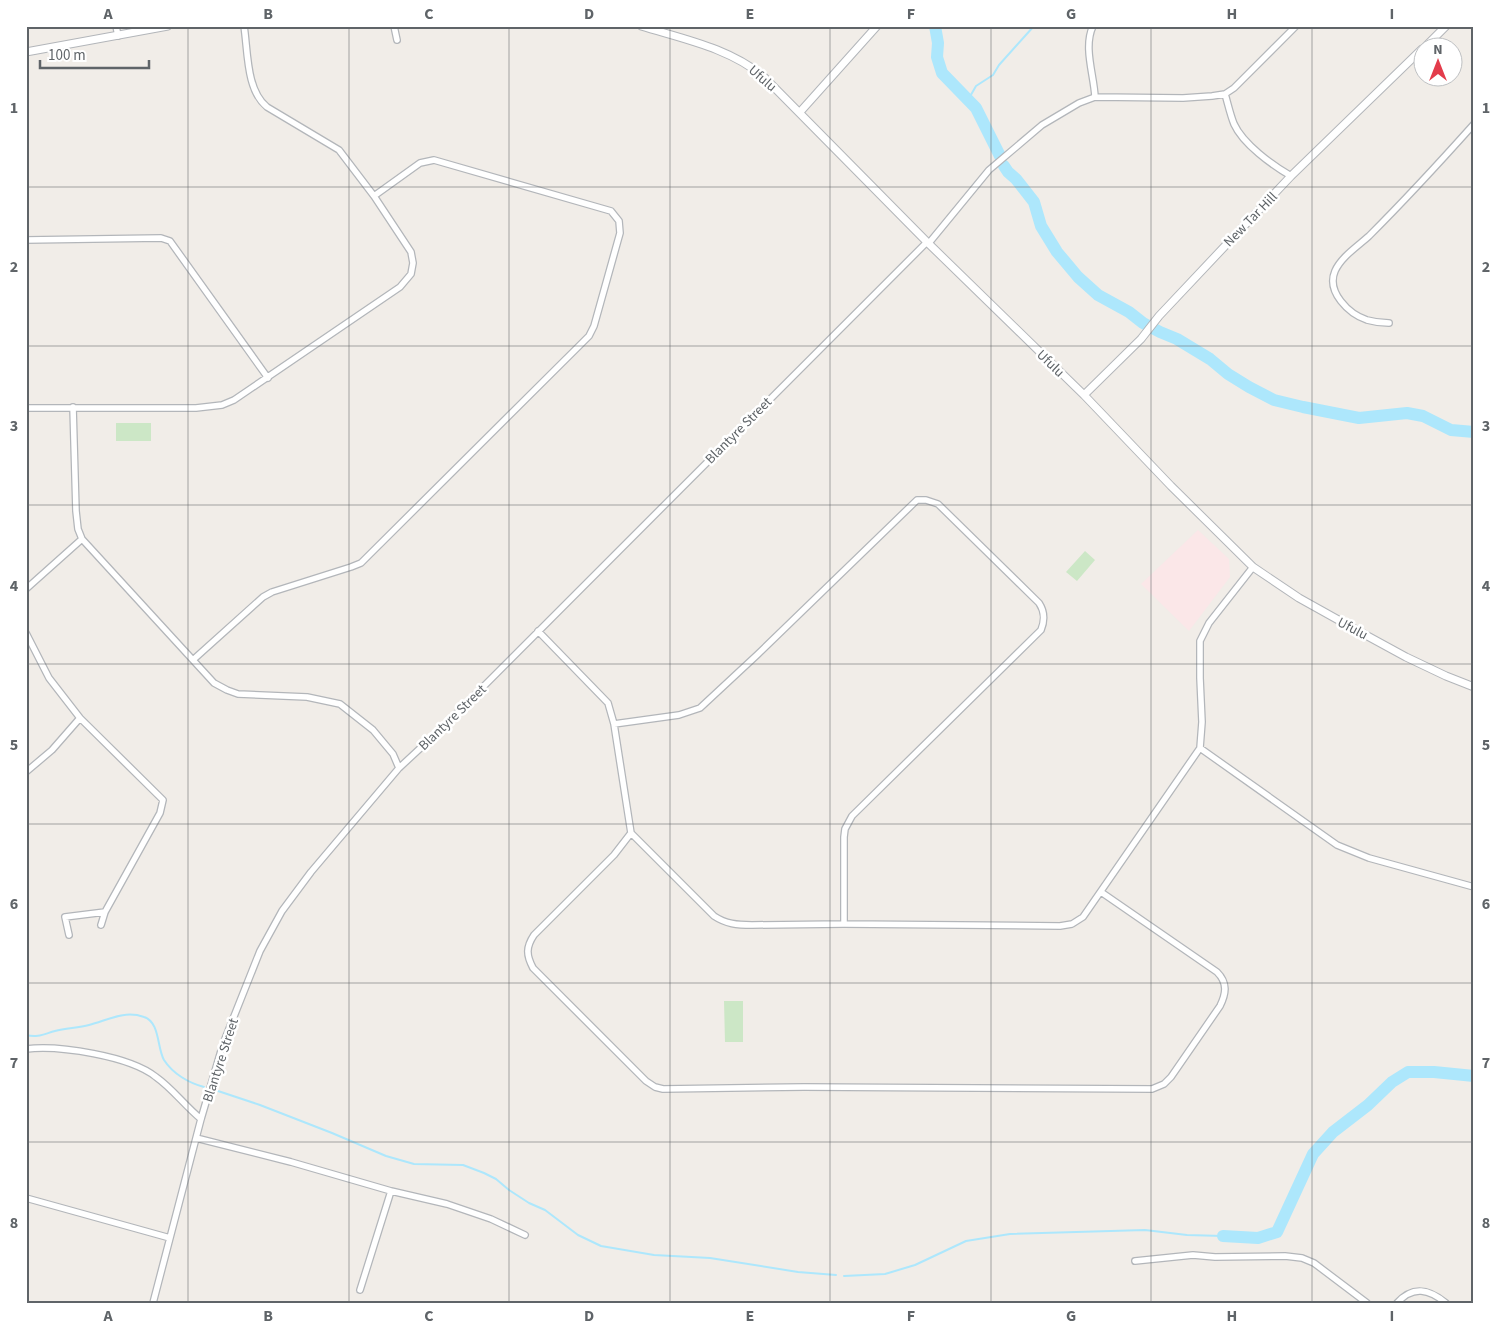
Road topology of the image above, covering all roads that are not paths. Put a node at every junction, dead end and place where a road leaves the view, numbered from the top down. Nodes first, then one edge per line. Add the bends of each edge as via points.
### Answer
1 (116, 26) edge
2 (168, 26) edge
3 (244, 26) edge
4 (394, 26) edge
5 (641, 26) edge
6 (876, 26) edge
7 (1093, 26) edge
8 (1296, 26) edge
9 (1446, 26) edge
10 (118, 36) junction
11 (1433, 38) edge
12 (397, 40) dead end
13 (26, 52) edge
14 (1412, 59) edge
15 (1225, 94) junction
16 (1095, 97) junction
17 (800, 112) junction
18 (1474, 124) edge
19 (1291, 176) junction
20 (374, 196) junction
21 (26, 240) edge
22 (928, 243) junction
23 (1390, 323) dead end
24 (268, 378) junction
25 (1084, 395) junction
26 (26, 408) edge
27 (73, 408) junction
28 (82, 538) junction
29 (1253, 566) junction
30 (26, 589) edge
31 (538, 631) junction
32 (26, 633) edge
33 (194, 659) junction
34 (1474, 687) edge
35 (80, 718) junction
36 (614, 724) junction
37 (1200, 748) junction
38 (399, 768) junction
39 (26, 772) edge
40 (631, 833) junction
41 (1474, 887) edge
42 (1101, 892) junction
43 (105, 912) junction
44 (65, 917) junction
45 (56, 918) dead end
46 (844, 924) junction
47 (101, 925) dead end
48 (69, 935) dead end
49 (26, 1048) edge
50 (201, 1119) junction
51 (196, 1138) junction
52 (392, 1191) junction
53 (26, 1198) edge
54 (525, 1235) dead end
55 (170, 1238) junction
56 (1135, 1261) dead end
57 (360, 1290) dead end
58 (153, 1303) edge
59 (1367, 1303) edge
60 (1397, 1303) edge
61 (1446, 1303) edge

1 - 10 street
2 - 10 street
3 - 20 street via 253,88 259,99 271,110 339,150
4 - 12 street
5 - 17 street, Ufulu via 743,61
6 - 17 street
7 - 16 street via 1089,52
8 - 15 street
9 - 11 street, New Tar Hill
10 - 13 street
14 - 19 street, New Tar Hill
15 - 16 street via 1183,98
15 - 19 street via 1241,136
16 - 22 street, Blantyre Street via 1042,125 998,162
17 - 22 street, Ufulu
18 - 23 street via 1335,271 1334,290 1346,307 1367,320
19 - 25 street, New Tar Hill via 1141,339
20 - 24 street via 411,252 413,269 409,279
20 - 33 street via 420,163 434,160 611,210 619,221 620,233 594,326 589,336 361,563 263,597
21 - 24 street via 161,238 170,241
22 - 25 street, Ufulu
22 - 31 street, Blantyre Street
24 - 27 street via 234,400 210,407
25 - 29 street, Ufulu
26 - 27 street
27 - 28 street via 76,517
28 - 30 street
28 - 33 street
29 - 34 street, Ufulu via 1298,598 1329,615 1406,657
29 - 37 street via 1209,623 1200,641
31 - 36 street via 608,703
31 - 38 street, Blantyre Street
32 - 35 street via 49,678
33 - 38 street via 214,682 238,694 306,698 340,704 373,730 393,754
35 - 39 street via 52,750
35 - 43 street via 163,800 160,813
36 - 40 street
36 - 46 street via 679,715 700,708 918,500 938,504 1038,602 1044,620 1041,630 852,816 844,838
37 - 41 street via 1337,845 1369,858
37 - 42 street
38 - 50 street, Blantyre Street via 311,872 276,922 260,951 223,1044
40 - 42 street via 614,855 537,931 527,951 533,968 646,1081 663,1089 1158,1087 1172,1077 1220,1006 1225,996 1225,985 1217,972
40 - 46 street via 714,916 723,921 745,925
42 - 46 street via 1083,917 1066,926
43 - 44 street
43 - 47 street
44 - 45 street
44 - 48 street
49 - 50 street via 58,1048 122,1061 157,1077
50 - 51 street, Blantyre Street
51 - 52 street
51 - 55 street, Blantyre Street
52 - 54 street via 447,1204
52 - 57 street
53 - 55 street
55 - 58 street, Blantyre Street
56 - 59 street via 1193,1255 1302,1258 1314,1263
60 - 61 street via 1410,1292 1420,1291

